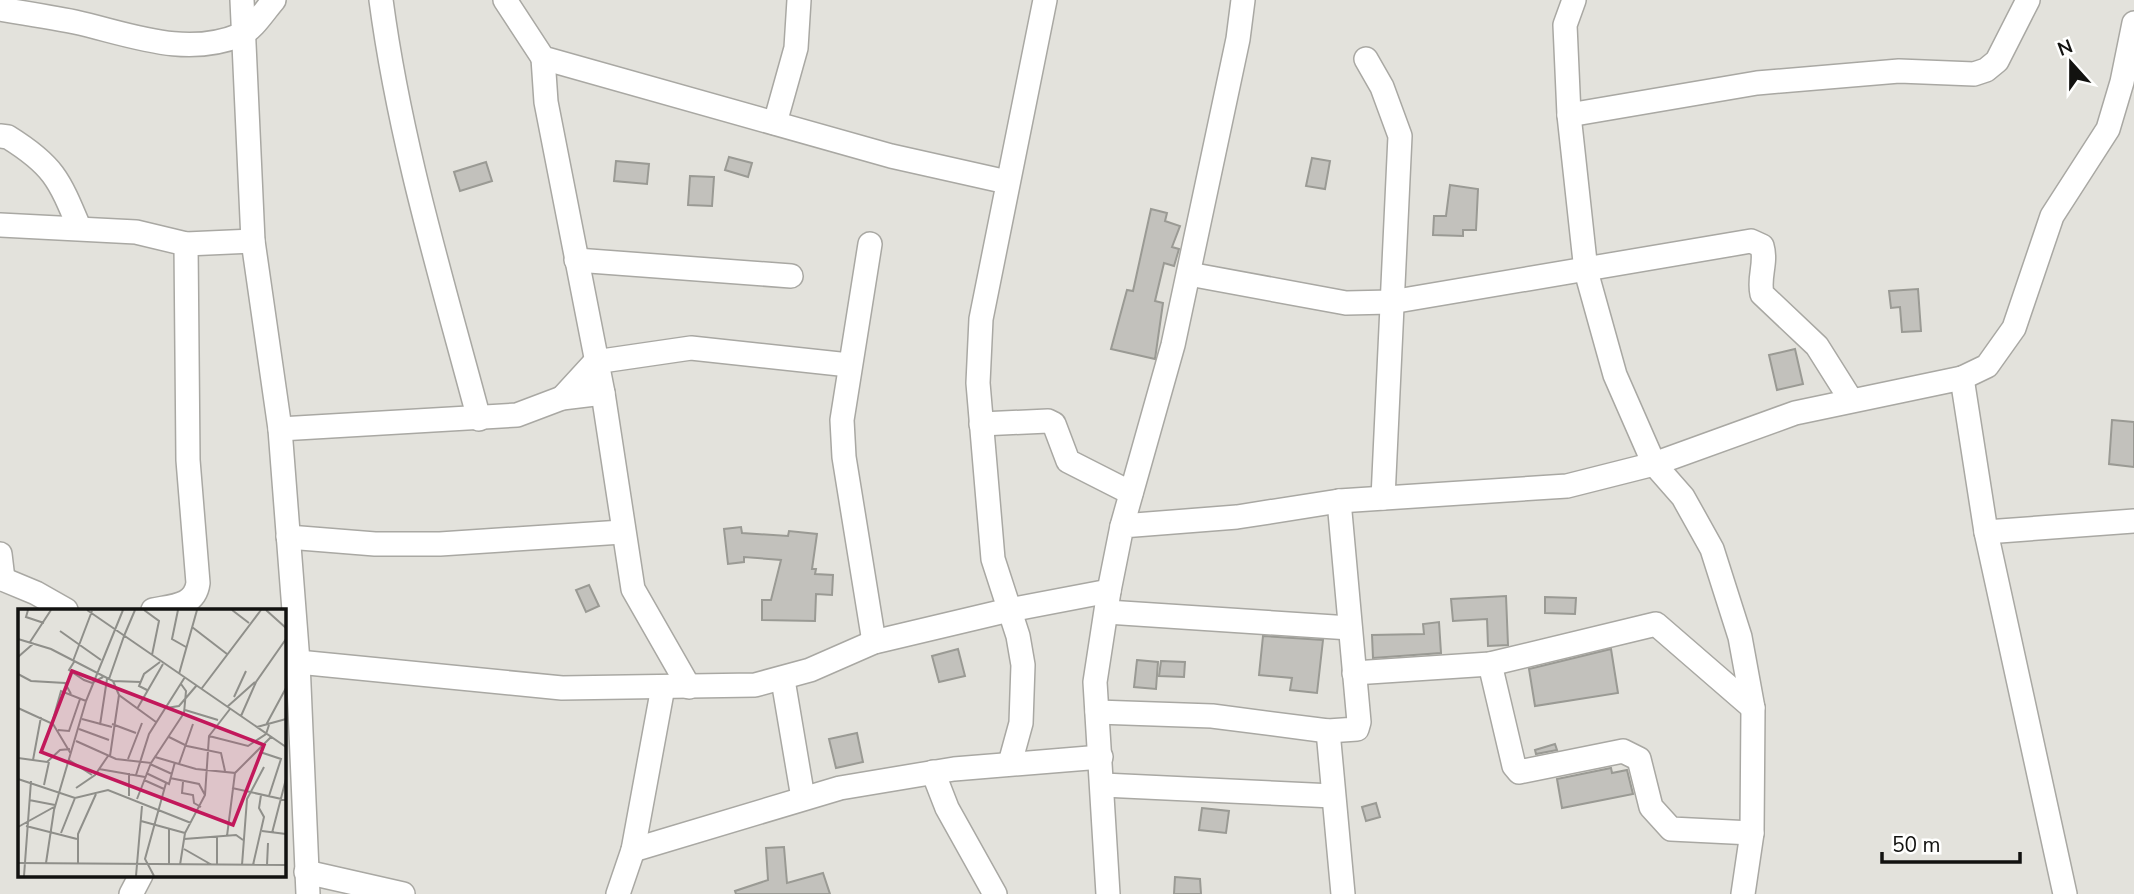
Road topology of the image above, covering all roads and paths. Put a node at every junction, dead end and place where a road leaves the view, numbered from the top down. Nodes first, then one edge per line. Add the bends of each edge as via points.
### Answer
1 (242, 0) edge
2 (274, 0) edge
3 (381, 0) edge
4 (505, 0) edge
5 (799, 0) edge
6 (1243, 0) edge
7 (1574, 0) edge
8 (2028, 0) edge
9 (1048, 3) edge
10 (0, 9) edge
11 (2134, 23) edge
12 (243, 34) junction
13 (543, 58) junction
14 (1366, 59) dead end
15 (2128, 80) edge
16 (1569, 115) junction
17 (775, 123) junction
18 (0, 136) edge
19 (1007, 182) junction
20 (0, 225) edge
21 (79, 228) junction
22 (253, 241) junction
23 (186, 244) junction
24 (870, 244) dead end
25 (576, 260) junction
26 (1586, 271) junction
27 (1189, 274) junction
28 (791, 276) dead end
29 (1391, 302) junction
30 (594, 362) junction
31 (849, 365) junction
32 (1962, 378) junction
33 (603, 393) junction
34 (562, 398) junction
35 (1851, 401) junction
36 (479, 419) junction
37 (981, 424) junction
38 (280, 429) junction
39 (1654, 464) junction
40 (1132, 493) junction
41 (1383, 498) junction
42 (1339, 501) junction
43 (2134, 521) edge
44 (1122, 526) junction
45 (622, 532) junction
46 (1986, 532) junction
47 (288, 537) junction
48 (0, 554) edge
49 (1, 579) edge
50 (1108, 602) junction
51 (63, 609) edge
52 (160, 609) edge
53 (1009, 610) junction
54 (1350, 628) junction
55 (874, 642) junction
56 (298, 662) junction
57 (1490, 664) junction
58 (1354, 673) junction
59 (783, 680) junction
60 (663, 687) junction
61 (690, 687) junction
62 (1753, 708) junction
63 (1097, 712) junction
64 (1328, 731) junction
65 (292, 755) edge
66 (1101, 757) junction
67 (1010, 763) junction
68 (933, 772) junction
69 (1103, 785) junction
70 (285, 786) edge
71 (1333, 796) junction
72 (803, 798) junction
73 (303, 806) junction
74 (1752, 833) junction
75 (633, 850) junction
76 (140, 876) edge
77 (307, 883) edge
78 (131, 894) edge
79 (403, 894) edge
80 (618, 894) edge
81 (995, 894) edge
82 (1108, 894) edge
83 (1343, 894) edge
84 (1743, 894) edge
85 (2065, 894) edge

1 - 12 street
2 - 12 street
3 - 36 street via 415,184
4 - 13 street
5 - 17 street via 796,48
6 - 27 street
7 - 16 street via 1565,25
8 - 16 street via 1997,61 1974,74 1899,71 1757,83
9 - 19 street
10 - 12 street via 154,42 210,43
11 - 15 street
12 - 22 street
13 - 17 street
13 - 25 street via 546,102
14 - 29 street via 1400,136
15 - 32 street via 2108,129 2052,216 2014,328 1987,366
16 - 26 street
17 - 19 street
18 - 21 street via 48,166 62,184
19 - 37 street via 981,319
20 - 21 street
21 - 23 street via 136,232
22 - 23 street
22 - 38 street
23 - 52 street via 188,460 198,583 191,600
24 - 31 street
25 - 28 street
25 - 30 street
26 - 29 street
26 - 35 street via 1751,241 1762,246 1762,294 1817,346
26 - 39 street via 1615,374
27 - 29 street via 1346,303
27 - 40 street
29 - 41 street
30 - 31 street via 691,348
30 - 33 street
30 - 34 street
31 - 55 street via 842,420 844,457
32 - 35 street
32 - 46 street
33 - 34 street
33 - 45 street
34 - 36 street via 517,415
35 - 39 street via 1795,413
36 - 38 street
37 - 40 street via 1048,421 1054,424 1068,461
37 - 53 street via 993,559
38 - 47 street
39 - 41 street via 1567,486
39 - 62 street via 1683,497 1712,549 1740,637
40 - 44 street
41 - 42 street
42 - 44 street via 1237,517
42 - 54 street
43 - 46 street
44 - 50 street
45 - 47 street via 440,544
45 - 61 street via 633,589
46 - 85 street
47 - 56 street
48 - 49 street
49 - 51 street
50 - 53 street
50 - 54 street
50 - 63 street via 1095,682
53 - 55 street
53 - 67 street via 1023,665 1021,723
54 - 58 street
55 - 59 street
56 - 60 street via 562,688
56 - 65 street
57 - 58 street
57 - 62 street via 1656,624
57 - 74 street via 1519,772 1623,751 1640,759 1651,807 1671,829
58 - 64 street via 1359,727
59 - 61 street
59 - 72 street
60 - 61 street
60 - 75 street
62 - 74 street
63 - 64 street via 1212,716
63 - 66 street
64 - 71 street
65 - 73 street
66 - 67 street
66 - 69 street
67 - 68 street
68 - 72 street
68 - 81 street
69 - 71 street
69 - 82 street
70 - 73 street
71 - 83 street
72 - 75 street
73 - 77 street
74 - 84 street
75 - 80 street
76 - 78 street
77 - 79 street

